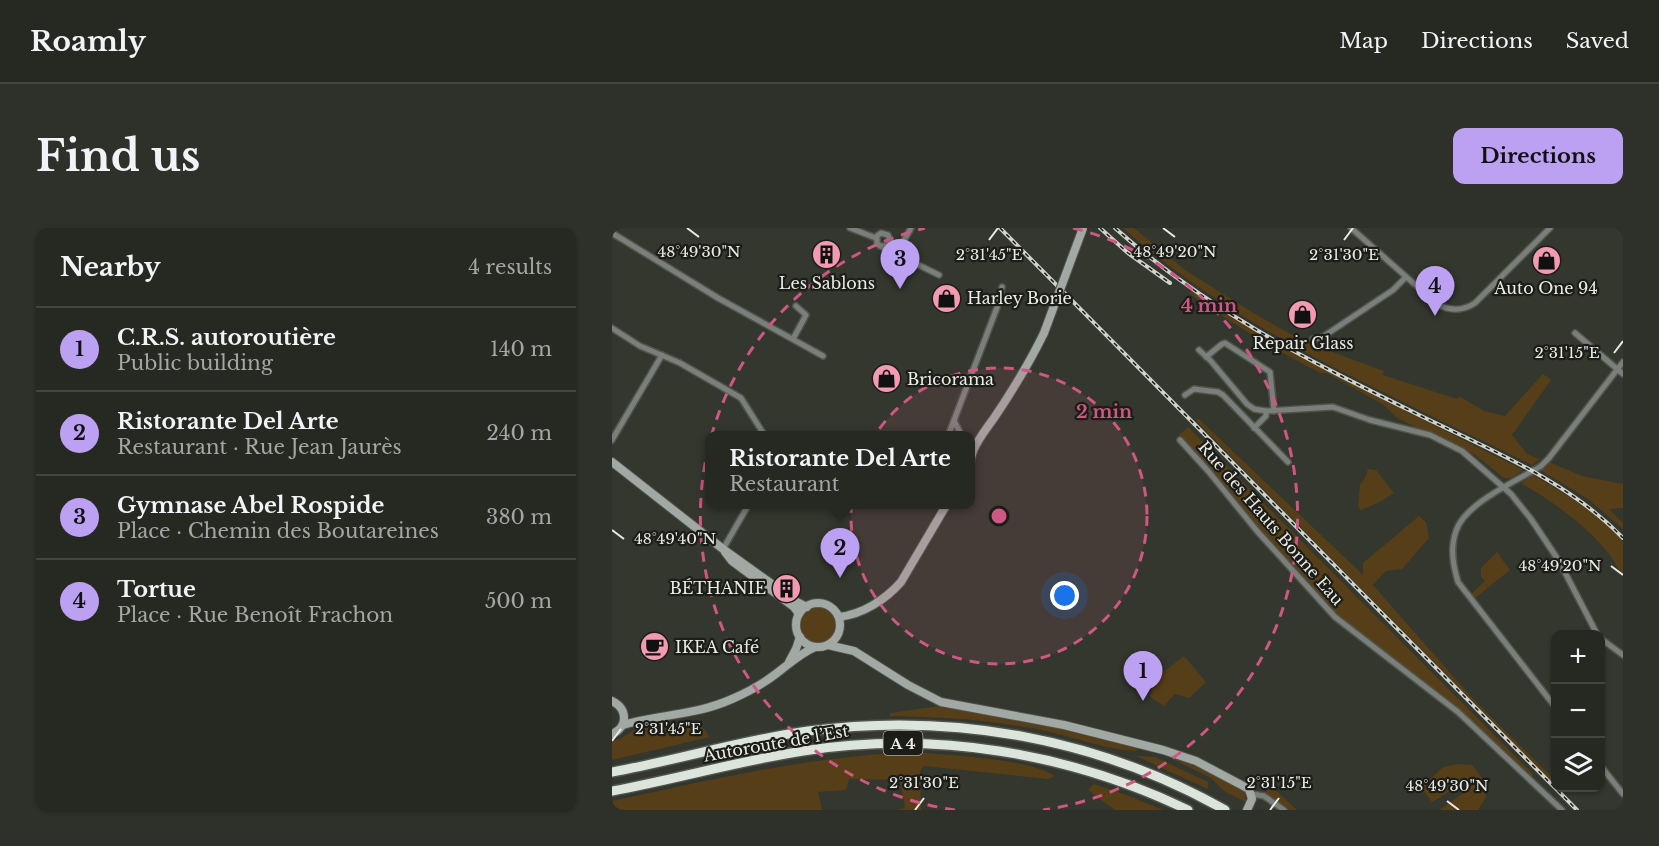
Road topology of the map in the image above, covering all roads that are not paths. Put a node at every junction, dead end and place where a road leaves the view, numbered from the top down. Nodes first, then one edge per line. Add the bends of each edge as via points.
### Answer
1 (850, 228) edge
2 (911, 228) edge
3 (1083, 228) edge
4 (1351, 228) edge
5 (1550, 228) edge
6 (612, 233) edge
7 (876, 238) junction
8 (890, 242) junction
9 (882, 247) junction
10 (896, 253) junction
11 (939, 275) dead end
12 (1406, 277) junction
13 (1002, 287) dead end
14 (796, 306) dead end
15 (612, 328) edge
16 (1575, 333) dead end
17 (792, 339) junction
18 (1313, 339) dead end
19 (1199, 350) dead end
20 (662, 355) junction
21 (823, 356) dead end
22 (1206, 357) junction
23 (1623, 362) edge
24 (1617, 368) junction
25 (1623, 374) edge
26 (1234, 389) junction
27 (1185, 395) dead end
28 (1225, 398) junction
29 (1266, 411) junction
30 (1274, 411) junction
31 (954, 419) junction
32 (1254, 428) junction
33 (762, 431) edge
34 (950, 431) edge
35 (959, 431) edge
36 (612, 440) edge
37 (975, 440) edge
38 (1180, 440) dead end
39 (612, 462) edge
40 (1288, 462) dead end
41 (1503, 488) junction
42 (746, 509) edge
43 (944, 509) edge
44 (723, 549) junction
45 (807, 607) junction
46 (800, 614) junction
47 (839, 617) junction
48 (1595, 630) edge
49 (839, 633) junction
50 (800, 637) junction
51 (1605, 642) edge
52 (828, 645) junction
53 (815, 647) junction
54 (854, 651) junction
55 (1623, 655) edge
56 (787, 666) junction
57 (612, 701) edge
58 (1551, 702) edge
59 (624, 712) junction
60 (643, 719) junction
61 (623, 725) junction
62 (612, 734) edge
63 (1605, 771) edge
64 (612, 772) edge
65 (612, 790) edge
66 (1252, 794) junction
67 (1623, 794) edge
68 (1249, 807) edge
69 (1188, 810) edge
70 (1225, 810) edge
71 (1284, 810) edge
72 (1562, 810) edge

1 - 7 street
2 - 10 street
3 - 37 main road, bridge via 1044,333 1020,378
4 - 12 street
5 - 12 street via 1469,308 1442,307
6 - 17 street
7 - 8 street via 886,234
7 - 9 street
8 - 9 street
8 - 10 street
9 - 10 street
10 - 11 street
12 - 18 street via 1393,290 1321,338
13 - 31 street
14 - 17 street via 806,315
15 - 20 street
16 - 24 street
17 - 21 street
19 - 22 street
20 - 33 street via 741,398
20 - 36 street
22 - 26 street
22 - 30 street via 1225,343 1267,368 1272,377
23 - 24 street
24 - 25 street
24 - 41 street via 1549,458
26 - 28 street
26 - 29 street via 1250,408
27 - 28 street via 1194,389 1218,392
28 - 32 street
29 - 30 street
29 - 32 street
30 - 41 street via 1333,408 1430,435 1462,451
31 - 34 street
31 - 35 street
32 - 40 street
38 - 72 street, Rue des Hauts Bonne Eau via 1335,617 1458,712
39 - 44 main road
41 - 48 street via 1550,545
41 - 58 street via 1467,514 1456,530 1452,561 1458,582
42 - 44 street
43 - 47 main road via 892,592 869,607
44 - 45 main road
44 - 46 main road via 732,561
45 - 46 main road
45 - 47 main road via 825,605
46 - 50 main road
47 - 49 main road
49 - 52 main road
49 - 54 main road
50 - 53 main road
50 - 56 main road
51 - 55 street
52 - 53 main road
52 - 54 main road
53 - 56 main road
54 - 66 main road via 941,702 1064,725 1163,750 1245,785
56 - 60 main road via 720,704
57 - 59 main road
59 - 60 main road
59 - 61 main road
60 - 61 main road
61 - 62 main road
63 - 67 street
64 - 70 highway, Autoroute de l’Est / A 4 via 723,746 807,732 858,726 949,726 1088,751 1165,780
65 - 69 highway, Autoroute de l’Est / A 4 via 806,750 860,744 948,744 1061,763 1126,783
66 - 68 main road
66 - 71 street via 1264,796

